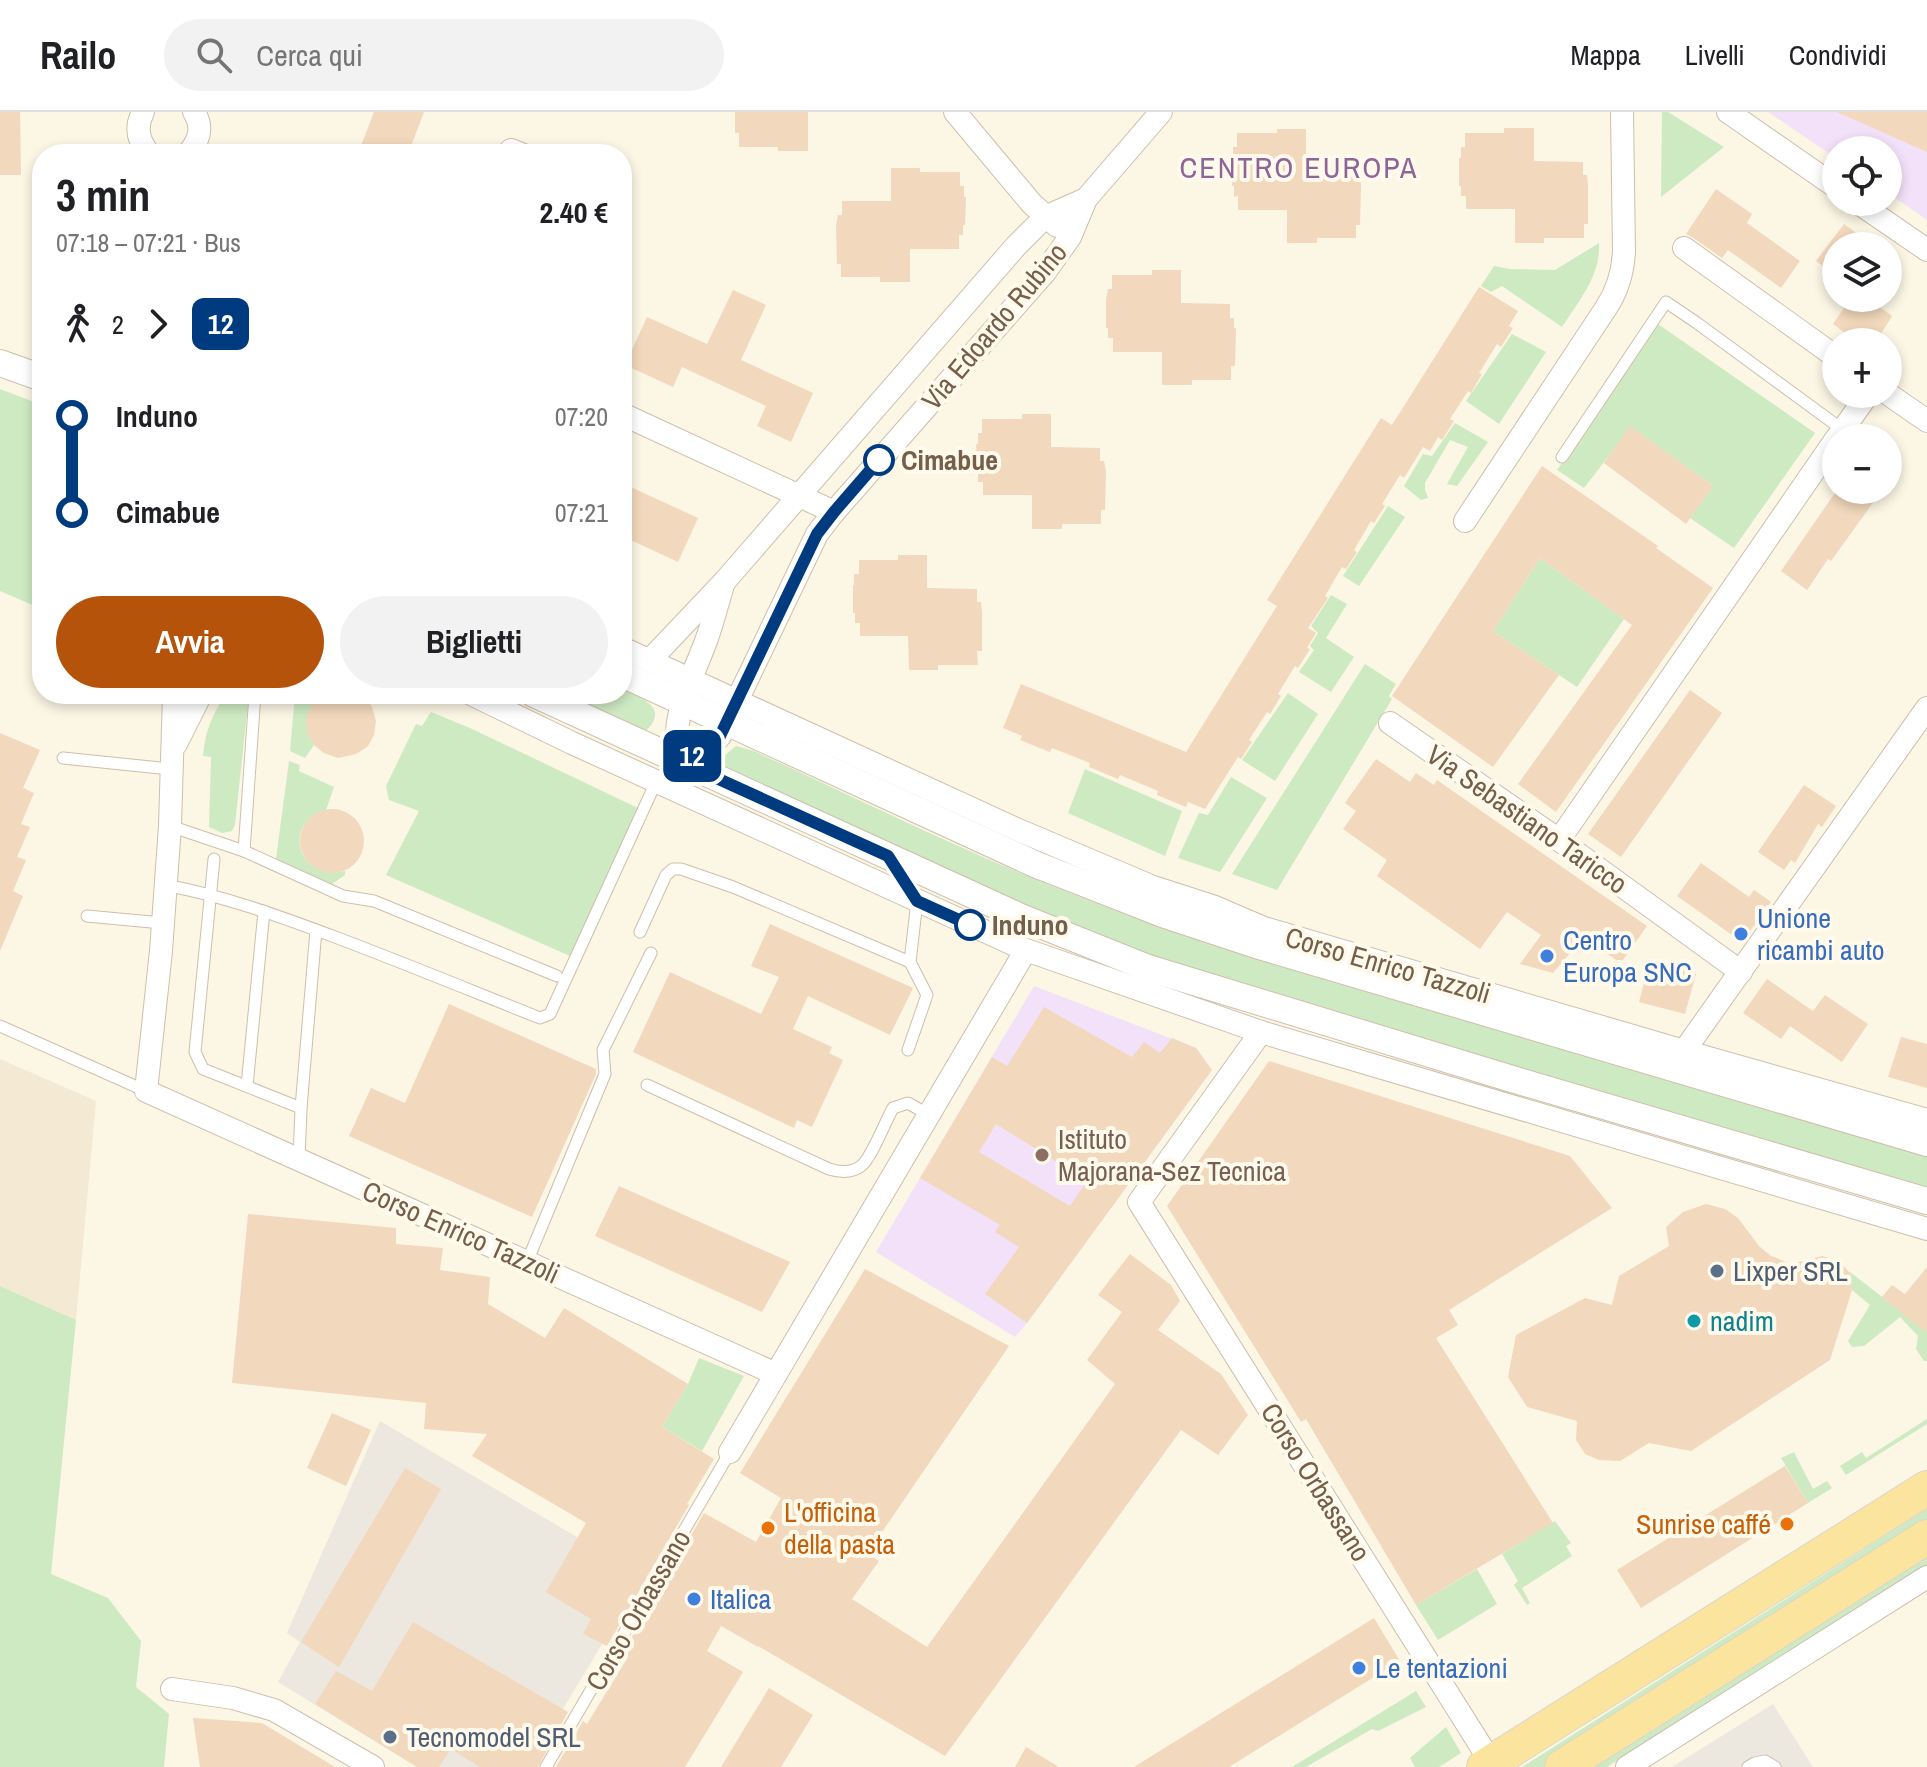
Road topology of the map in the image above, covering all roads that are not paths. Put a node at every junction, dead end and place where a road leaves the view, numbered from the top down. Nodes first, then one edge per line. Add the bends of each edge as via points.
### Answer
1 (143, 112) edge
2 (955, 112) edge
3 (1161, 112) edge
4 (1622, 112) edge
5 (1728, 112) edge
6 (198, 114) edge
7 (142, 144) edge
8 (197, 144) edge
9 (1822, 177) edge
10 (1086, 199) junction
11 (1877, 216) edge
12 (1045, 217) junction
13 (1070, 237) junction
14 (1684, 248) dead end
15 (1927, 250) edge
16 (1822, 347) edge
17 (0, 363) edge
18 (32, 374) edge
19 (1902, 404) edge
20 (632, 419) edge
21 (1927, 421) edge
22 (1823, 424) edge
23 (1562, 457) dead end
24 (1822, 459) edge
25 (798, 496) junction
26 (834, 512) junction
27 (1465, 521) dead end
28 (724, 582) junction
29 (632, 652) edge
30 (650, 660) junction
31 (632, 677) edge
32 (686, 691) junction
33 (173, 704) edge
34 (195, 704) edge
35 (254, 704) edge
36 (492, 704) edge
37 (556, 704) edge
38 (1927, 708) edge
39 (732, 712) junction
40 (1390, 723) dead end
41 (63, 758) dead end
42 (867, 760) junction
43 (679, 761) junction
44 (170, 762) junction
45 (656, 782) junction
46 (893, 800) junction
47 (170, 826) junction
48 (1559, 840) junction
49 (244, 851) junction
50 (888, 856) junction
51 (214, 859) dead end
52 (165, 885) junction
53 (210, 894) junction
54 (917, 901) junction
55 (264, 911) junction
56 (87, 916) dead end
57 (162, 923) junction
58 (316, 930) junction
59 (640, 932) dead end
60 (1026, 950) junction
61 (651, 953) dead end
62 (910, 962) junction
63 (1741, 972) junction
64 (557, 976) dead end
65 (1191, 982) junction
66 (1121, 983) junction
67 (0, 1026) edge
68 (1261, 1032) junction
69 (908, 1050) dead end
70 (1684, 1051) junction
71 (647, 1085) dead end
72 (247, 1086) junction
73 (146, 1091) junction
74 (301, 1108) junction
75 (929, 1115) junction
76 (1927, 1120) edge
77 (1663, 1124) junction
78 (1927, 1143) edge
79 (299, 1160) junction
80 (1714, 1167) junction
81 (1927, 1201) edge
82 (1927, 1229) edge
83 (527, 1262) junction
84 (776, 1374) junction
85 (730, 1452) joint
86 (1927, 1488) edge
87 (1927, 1537) edge
88 (1927, 1577) edge
89 (172, 1689) dead end
90 (1490, 1765) edge
91 (373, 1767) edge
92 (546, 1767) edge
93 (1562, 1767) edge
94 (1627, 1767) edge
95 (1748, 1767) edge
96 (1775, 1767) edge

1 - 7 street via 138,121
2 - 12 street
3 - 10 street, Via Edoardo Rubino
4 - 27 street via 1624,251 1618,287
5 - 9 street
6 - 8 street
10 - 12 street, Via Edoardo Rubino
10 - 13 street, Via Edoardo Rubino
11 - 15 street
12 - 13 street
12 - 25 street, Via Edoardo Rubino
13 - 26 street, Via Edoardo Rubino
14 - 16 street
17 - 18 street
19 - 21 street
20 - 25 street
22 - 23 lane via 1666,302
24 - 48 street
25 - 26 street
25 - 28 street, Via Edoardo Rubino
26 - 39 street, Via Edoardo Rubino via 817,534
28 - 30 street, Via Edoardo Rubino
28 - 32 street, Via Edoardo Rubino
29 - 30 street, Corso Enrico Tazzoli
30 - 32 street, Corso Enrico Tazzoli
31 - 32 street, Corso Enrico Tazzoli
32 - 39 street, Corso Enrico Tazzoli
32 - 43 street, Via Edoardo Rubino via 675,736
33 - 44 street
34 - 44 street
35 - 49 lane
36 - 45 street
37 - 43 street
38 - 63 street
39 - 42 street, Corso Enrico Tazzoli
39 - 43 street, Via Edoardo Rubino via 712,745
39 - 46 street, Corso Enrico Tazzoli
40 - 48 street, Via Sebastiano Taricco
41 - 44 lane
42 - 46 street
42 - 70 street, Corso Enrico Tazzoli via 1098,864 1264,928
43 - 50 street
44 - 47 street
45 - 54 street
45 - 58 lane via 550,1014 540,1018
46 - 78 street, Corso Enrico Tazzoli via 1165,915
47 - 49 lane
47 - 52 street
48 - 63 street, Via Sebastiano Taricco
49 - 64 lane via 343,896 374,901
50 - 54 street
50 - 65 street via 1023,918
51 - 53 lane
52 - 53 lane
52 - 57 street
53 - 55 lane
53 - 72 lane via 195,1052 203,1069
54 - 60 street
54 - 62 lane
55 - 58 lane
55 - 72 lane
56 - 57 lane
57 - 73 street
58 - 74 lane
59 - 62 lane via 666,875 681,869
60 - 66 street
60 - 75 street
61 - 83 lane via 603,1050 605,1074
62 - 69 lane via 927,995
63 - 70 street
65 - 66 street
65 - 77 street
66 - 68 street
67 - 73 lane, Corso Enrico Tazzoli
68 - 80 street
68 - 90 street, Corso Orbassano via 1139,1202
70 - 76 street, Corso Enrico Tazzoli
71 - 75 lane via 842,1173 861,1167 893,1108 908,1103
72 - 74 lane
73 - 79 street, Corso Enrico Tazzoli
74 - 79 lane
75 - 84 street
77 - 80 street
77 - 81 street
79 - 83 street, Corso Enrico Tazzoli
80 - 82 street
83 - 84 street, Corso Enrico Tazzoli
84 - 85 street
85 - 92 lane, Corso Orbassano
86 - 90 main road, Corso Orbassano
87 - 93 main road
88 - 94 street
89 - 91 street via 274,1710
95 - 96 lane via 1765,1761

